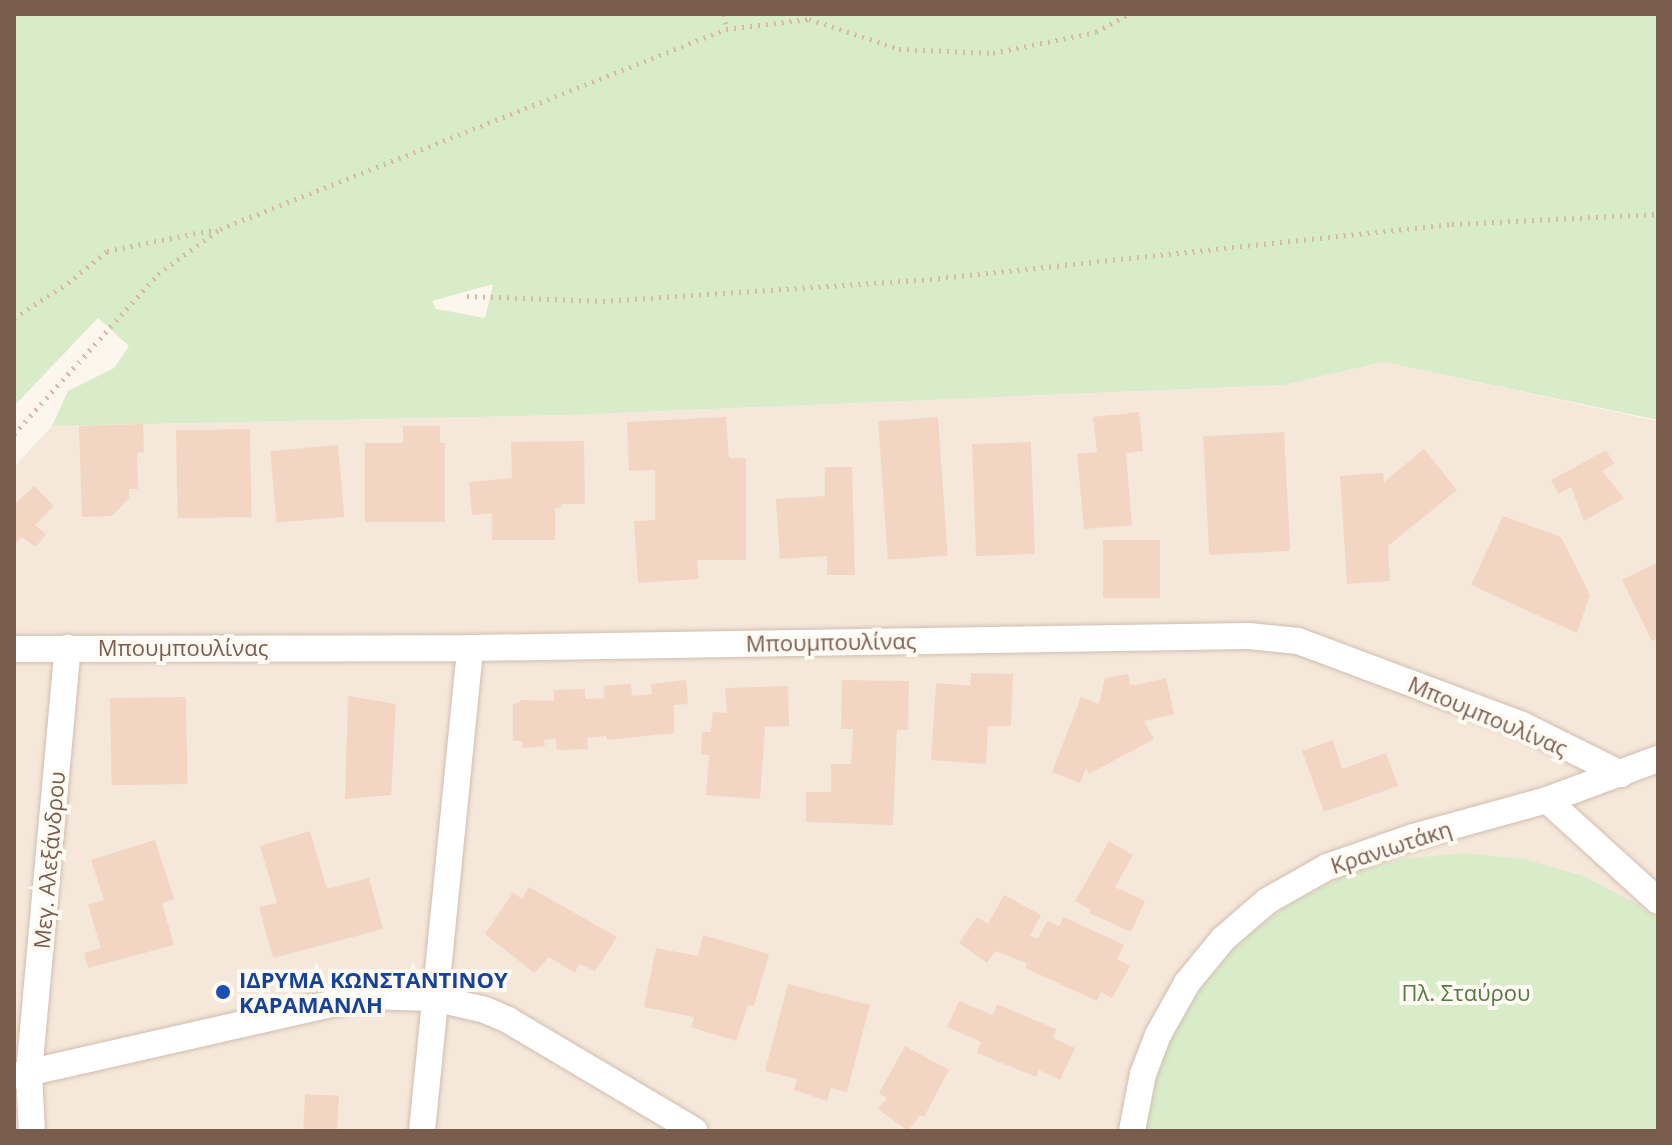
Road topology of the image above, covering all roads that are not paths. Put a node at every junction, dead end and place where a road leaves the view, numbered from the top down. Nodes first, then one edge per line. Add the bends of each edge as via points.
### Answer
1 (68, 648) junction
2 (470, 648) junction
3 (14, 649) edge
4 (1658, 759) edge
5 (1621, 774) junction
6 (1547, 800) junction
7 (1658, 901) edge
8 (434, 998) junction
9 (22, 1075) edge
10 (14, 1101) edge
11 (32, 1131) edge
12 (422, 1131) edge
13 (695, 1131) edge
14 (1132, 1131) edge

1 - 2 street, Μπουμπουλίνας
1 - 3 street, Μπουμπουλίνας
1 - 9 street, Μεγ. Αλεξάνδρου
2 - 5 street, Μπουμπουλίνας via 1249,636 1298,641 1520,724
2 - 8 street
4 - 5 street, Κρανιωτάκη
5 - 6 street, Κρανιωτάκη
6 - 7 street
6 - 14 street, Κρανιωτάκη via 1327,867 1267,901 1223,939 1187,983 1143,1074
8 - 9 street via 365,996
8 - 12 street
8 - 13 street via 508,1020
9 - 10 street
9 - 11 street

